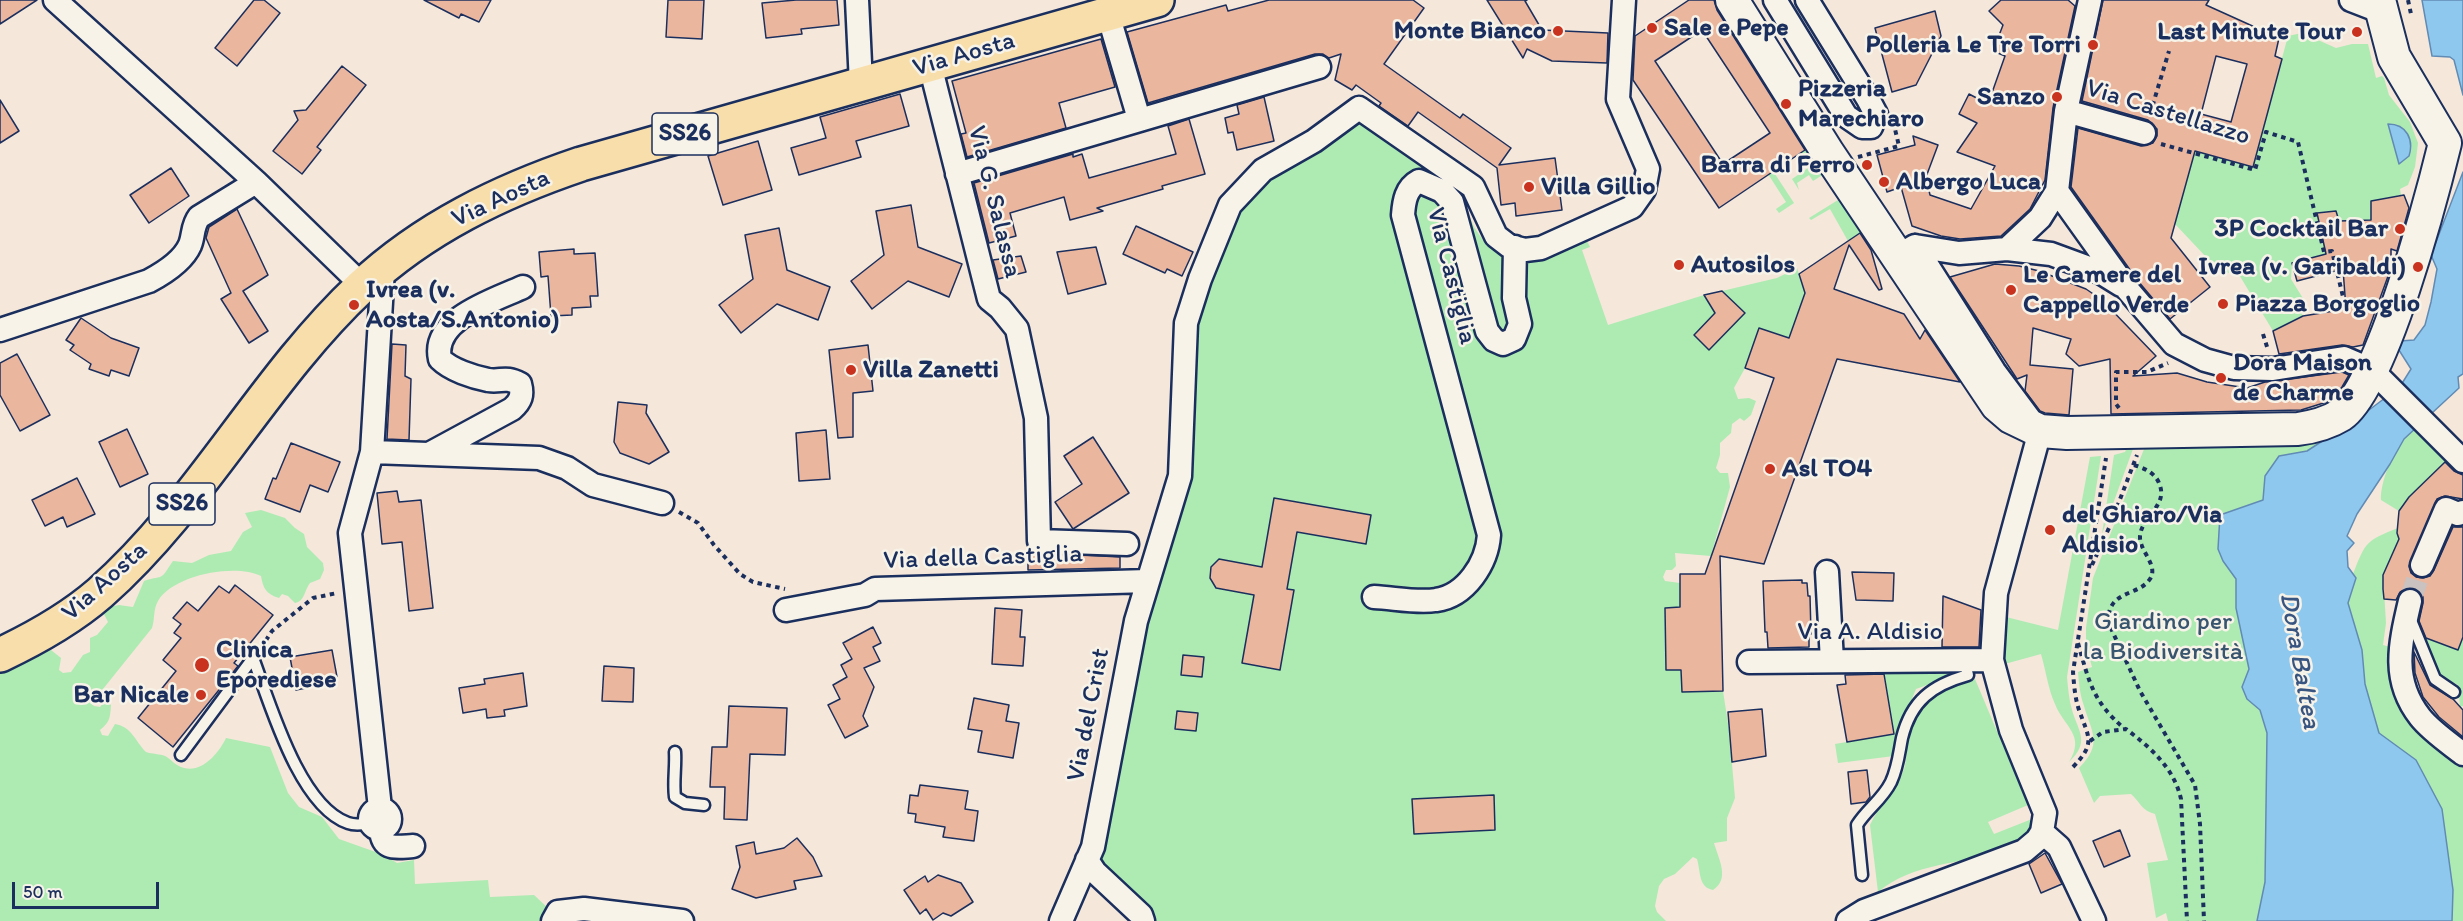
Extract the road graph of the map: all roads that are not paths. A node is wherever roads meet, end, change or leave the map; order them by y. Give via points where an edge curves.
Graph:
1 (55, 0) edge
2 (856, 0) edge
3 (1157, 0) edge
4 (1624, 0) edge
5 (1732, 0) edge
6 (1775, 0) edge
7 (1808, 0) edge
8 (2351, 0) edge
9 (2086, 1) edge
10 (2381, 6) edge
11 (1108, 14) junction
12 (930, 65) junction
13 (1319, 67) dead end
14 (861, 84) junction
15 (2066, 111) junction
16 (1139, 119) junction
17 (2145, 133) road end
18 (2456, 141) edge
19 (957, 174) junction
20 (256, 182) junction
21 (2057, 191) junction
22 (198, 217) junction
23 (175, 231) dead end
24 (1515, 247) junction
25 (2007, 249) junction
26 (1906, 251) junction
27 (373, 277) junction
28 (523, 286) dead end
29 (2127, 289) junction
30 (0, 330) edge
31 (2379, 376) junction
32 (2034, 425) junction
33 (372, 452) junction
34 (428, 455) junction
35 (2456, 455) edge
36 (662, 503) road end
37 (2463, 512) edge
38 (1127, 544) dead end
39 (2422, 565) tunnel mouth
40 (1827, 572) dead end
41 (1148, 582) junction
42 (1374, 597) dead end
43 (791, 600) road end
44 (2409, 606) joint
45 (0, 655) edge
46 (1964, 660) junction
47 (1992, 660) junction
48 (1832, 661) junction
49 (1749, 662) dead end
50 (2454, 692) dead end
51 (675, 752) dead end
52 (2463, 754) edge
53 (181, 755) dead end
54 (704, 806) dead end
55 (377, 820) junction
56 (2042, 832) junction
57 (413, 846) dead end
58 (1087, 860) junction
59 (1862, 875) dead end
60 (553, 921) edge
61 (682, 921) edge
62 (1061, 921) edge
63 (1143, 921) edge
64 (1848, 921) edge
65 (2094, 921) edge

1 - 20 street
2 - 14 street
3 - 11 main road, Via Aosta / SS26
4 - 24 street via 1618,99 1648,170 1644,190 1632,207 1541,248
5 - 26 main road via 1828,153
6 - 7 street via 1846,116 1862,127 1870,127 1876,114
8 - 10 street
9 - 15 street
10 - 18 main road via 2394,57
11 - 12 main road, Via Aosta / SS26
11 - 16 street
12 - 14 main road, Via Aosta / SS26
12 - 19 street, Via G. Salassa
13 - 16 street
14 - 27 main road, Via Aosta / SS26 via 534,180 434,231
15 - 17 street, Via Castellazzo
15 - 21 street
16 - 19 street
18 - 31 main road via 2406,281
19 - 38 street, Via G. Salassa via 989,299 1017,329 1036,417 1039,541
20 - 22 street
20 - 27 street
21 - 25 street via 2040,218
21 - 29 street
22 - 23 street
22 - 30 street via 190,246 159,276
24 - 41 street, Via Castiglia via 1496,236 1473,187 1359,108 1314,141 1263,170 1230,205 1186,323 1180,476
24 - 42 street, Via Castiglia via 1514,298 1520,324 1514,339 1503,344 1487,332 1452,202 1442,191 1419,181 1408,190 1403,215 1489,535 1488,547 1469,582 1437,600
25 - 26 street via 1959,253
25 - 29 street via 2051,254 2100,272
26 - 32 main road via 1956,347 1997,405 2011,417
27 - 33 street
27 - 45 main road, Via Aosta / SS26 via 308,345 126,569 52,628
28 - 34 street via 456,319 441,339 438,352 440,359 453,368 490,380 509,378 520,384 519,403
29 - 31 street via 2174,344 2205,360 2234,368 2273,369 2344,358
31 - 32 main road via 2342,415 2314,427 2083,433
31 - 35 street
32 - 47 street via 1996,593
33 - 34 street
33 - 55 street via 350,533
34 - 36 street via 539,458 567,468 593,485
37 - 39 street via 2446,509
40 - 48 street
41 - 43 street, Via della Castiglia via 875,589 865,595
41 - 58 street, Via del Crist via 1136,621 1093,847
44 - 50 lane via 2435,679
44 - 52 street via 2400,664 2404,691 2421,719
46 - 47 street, Via A. Aldisio
46 - 48 street, Via A. Aldisio
46 - 59 lane via 1968,675 1919,700 1906,725 1890,784 1857,825
47 - 56 street via 2011,730 2045,813
48 - 49 street, Via A. Aldisio
51 - 54 lane via 675,797
53 - 55 lane via 253,658 286,748 316,797 345,822 360,825
55 - 57 street via 386,844 393,848
56 - 64 street via 2024,851 1864,911
56 - 65 street via 2058,847
58 - 62 street, Via del Crist
58 - 63 street
60 - 61 street via 558,912 584,909

